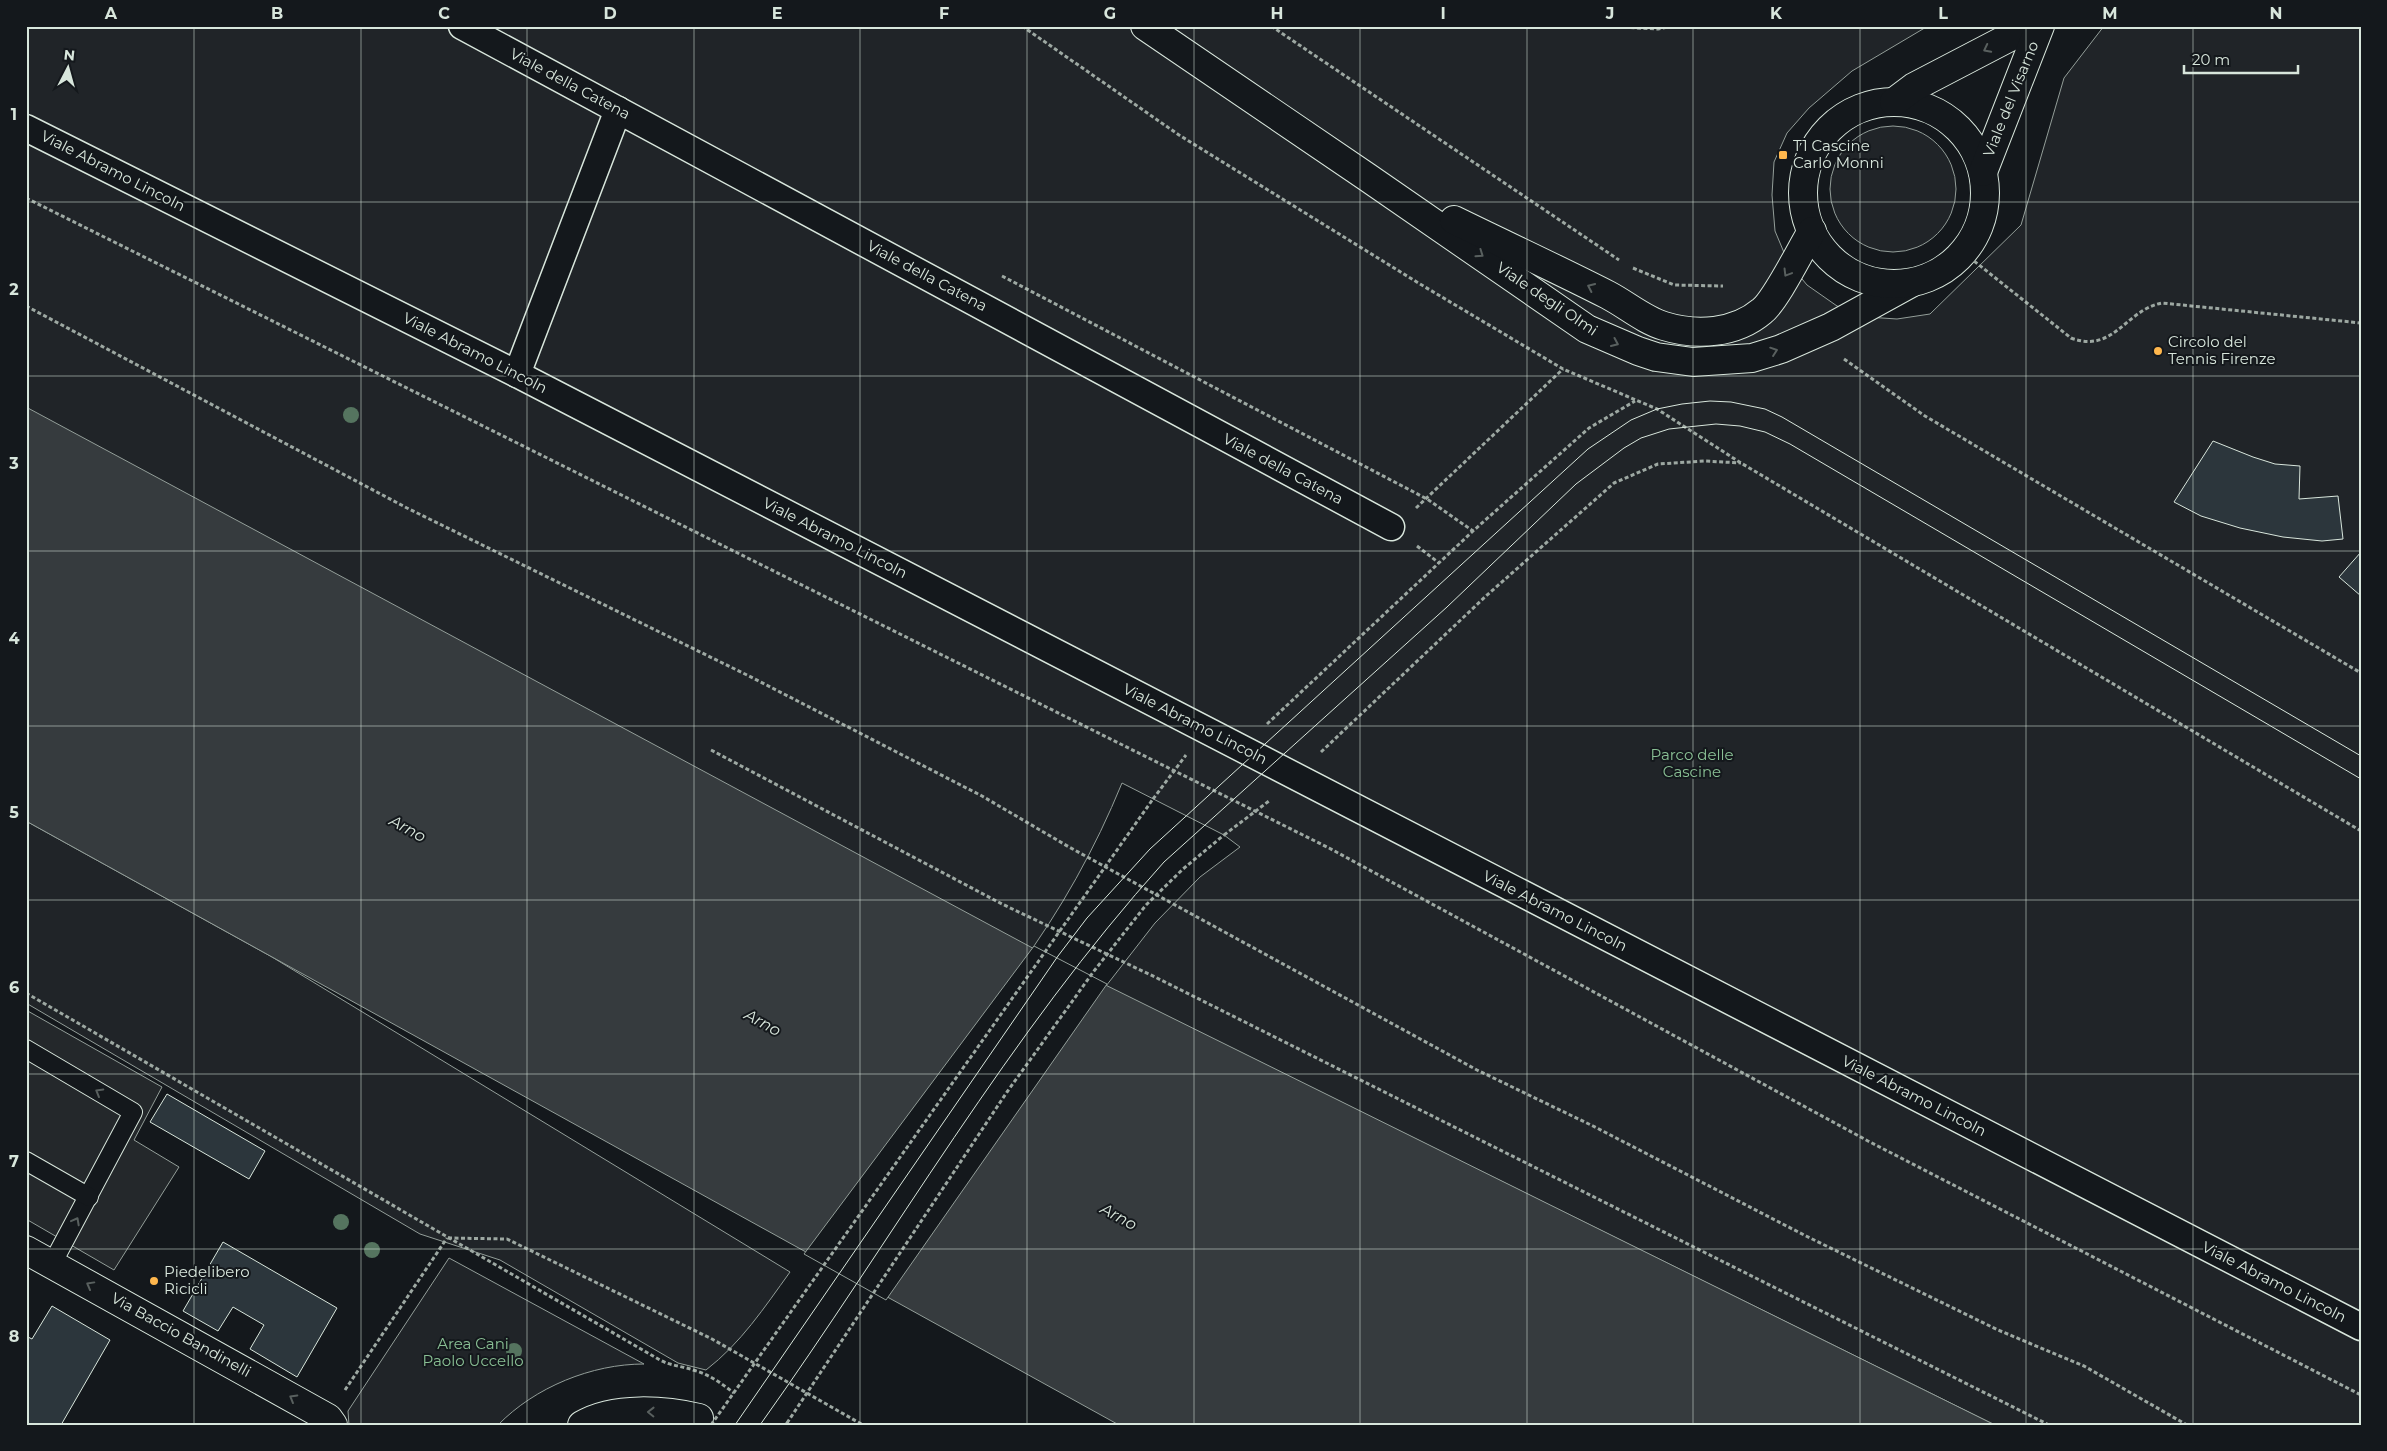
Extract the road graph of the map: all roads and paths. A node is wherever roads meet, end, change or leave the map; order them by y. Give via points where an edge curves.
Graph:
1 (462, 26) edge
2 (1022, 26) edge
3 (1145, 26) edge
4 (1271, 26) edge
5 (1598, 26) edge
6 (1674, 26) edge
7 (2030, 26) edge
8 (2040, 26) edge
9 (1894, 102) junction
10 (618, 110) junction
11 (26, 128) edge
12 (1983, 172) junction
13 (1368, 176) junction
14 (26, 198) edge
15 (1812, 231) junction
16 (1964, 253) junction
17 (1911, 283) junction
18 (1723, 286) dead end
19 (26, 306) edge
20 (2361, 323) edge
21 (1841, 357) dead end
22 (1563, 369) junction
23 (516, 374) junction
24 (1636, 400) junction
25 (1741, 463) junction
26 (1427, 499) junction
27 (1391, 527) joint
28 (1473, 531) junction
29 (2361, 673) edge
30 (1240, 748) junction
31 (711, 750) dead end
32 (1174, 772) junction
33 (1296, 777) junction
34 (1256, 812) junction
35 (2361, 831) edge
36 (26, 993) edge
37 (26, 1049) edge
38 (26, 1161) edge
39 (88, 1197) junction
40 (447, 1238) junction
41 (26, 1250) edge
42 (52, 1264) junction
43 (2361, 1327) edge
44 (734, 1393) junction
45 (2361, 1395) edge
46 (330, 1421) edge
47 (705, 1421) edge
48 (787, 1424) edge
49 (582, 1425) edge
50 (863, 1425) edge
51 (2049, 1425) edge
52 (2187, 1425) edge

1 - 10 street, Viale della Catena
2 - 22 path via 1179,135
3 - 13 street, Viale degli Olmi
4 - 18 path via 1626,265 1674,285
5 - 6 path via 1658,29
7 -> 9 street, Viale del Visarno via 1914,87
8 - 12 street, Viale del Visarno
9 - 12 street via 1927,108 1953,123 1977,154
9 - 15 street via 1869,105 1848,114 1818,140 1807,165 1802,192
10 - 23 street
10 - 27 street, Viale della Catena
11 - 23 street, Viale Abramo Lincoln
12 - 16 street via 1984,211 1976,235
15 -> 13 street, Viale degli Olmi via 1763,310 1734,327 1685,331 1645,318 1608,295
13 -> 17 street, Viale degli Olmi via 1587,330 1656,357 1715,362 1770,353 1831,326
14 - 32 path
15 - 17 street via 1824,253 1862,280 1884,284
16 - 17 street via 1949,267 1925,280
16 - 20 path via 2071,338 2083,342 2111,336 2138,312 2149,305 2162,303
19 - 52 path via 407,508 749,676 982,796 1078,852 1477,1070 1989,1326 2084,1366
21 - 29 path via 1925,416
22 - 24 path
22 - 26 path
23 - 30 street, Viale Abramo Lincoln
24 - 25 path
24 - 28 path via 1589,428
25 - 33 path via 1658,464 1614,483 1486,596
25 - 35 path
26 - 27 path
26 - 28 path
28 - 30 path
30 - 33 street, Viale Abramo Lincoln
31 - 51 path via 1002,904
32 - 34 path
32 - 44 path, bridge
33 - 34 path
33 - 43 street, Viale Abramo Lincoln
34 - 45 path via 1868,1141
34 - 48 path, bridge via 1224,835 1146,905 1094,971 1007,1092
36 - 40 path
39 -> 37 lane via 133,1112
38 - 39 lane
42 -> 39 lane
40 - 44 path via 671,1366 695,1370
40 - 46 path
40 - 50 path via 507,1240 712,1339
41 - 42 street, Via Baccio Bandinelli
46 -> 42 street, Via Baccio Bandinelli
44 - 47 path, bridge
47 -> 49 street via 679,1413 639,1411 614,1414

